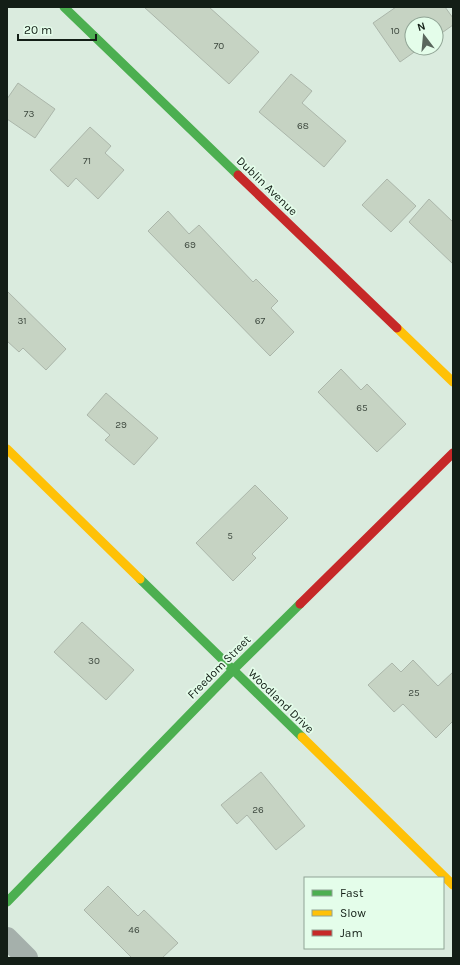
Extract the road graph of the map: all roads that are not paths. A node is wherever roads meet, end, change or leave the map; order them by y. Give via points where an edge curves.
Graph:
1 (64, 7) edge
2 (453, 382) edge
3 (7, 449) edge
4 (453, 453) edge
5 (232, 670) junction
6 (453, 885) edge
7 (7, 902) edge
8 (7, 938) edge
9 (27, 958) edge

1 - 2 street, Dublin Avenue
3 - 5 street, Woodland Drive
4 - 5 street, Freedom Street
5 - 6 street, Woodland Drive
5 - 7 street, Freedom Street
8 - 9 street

